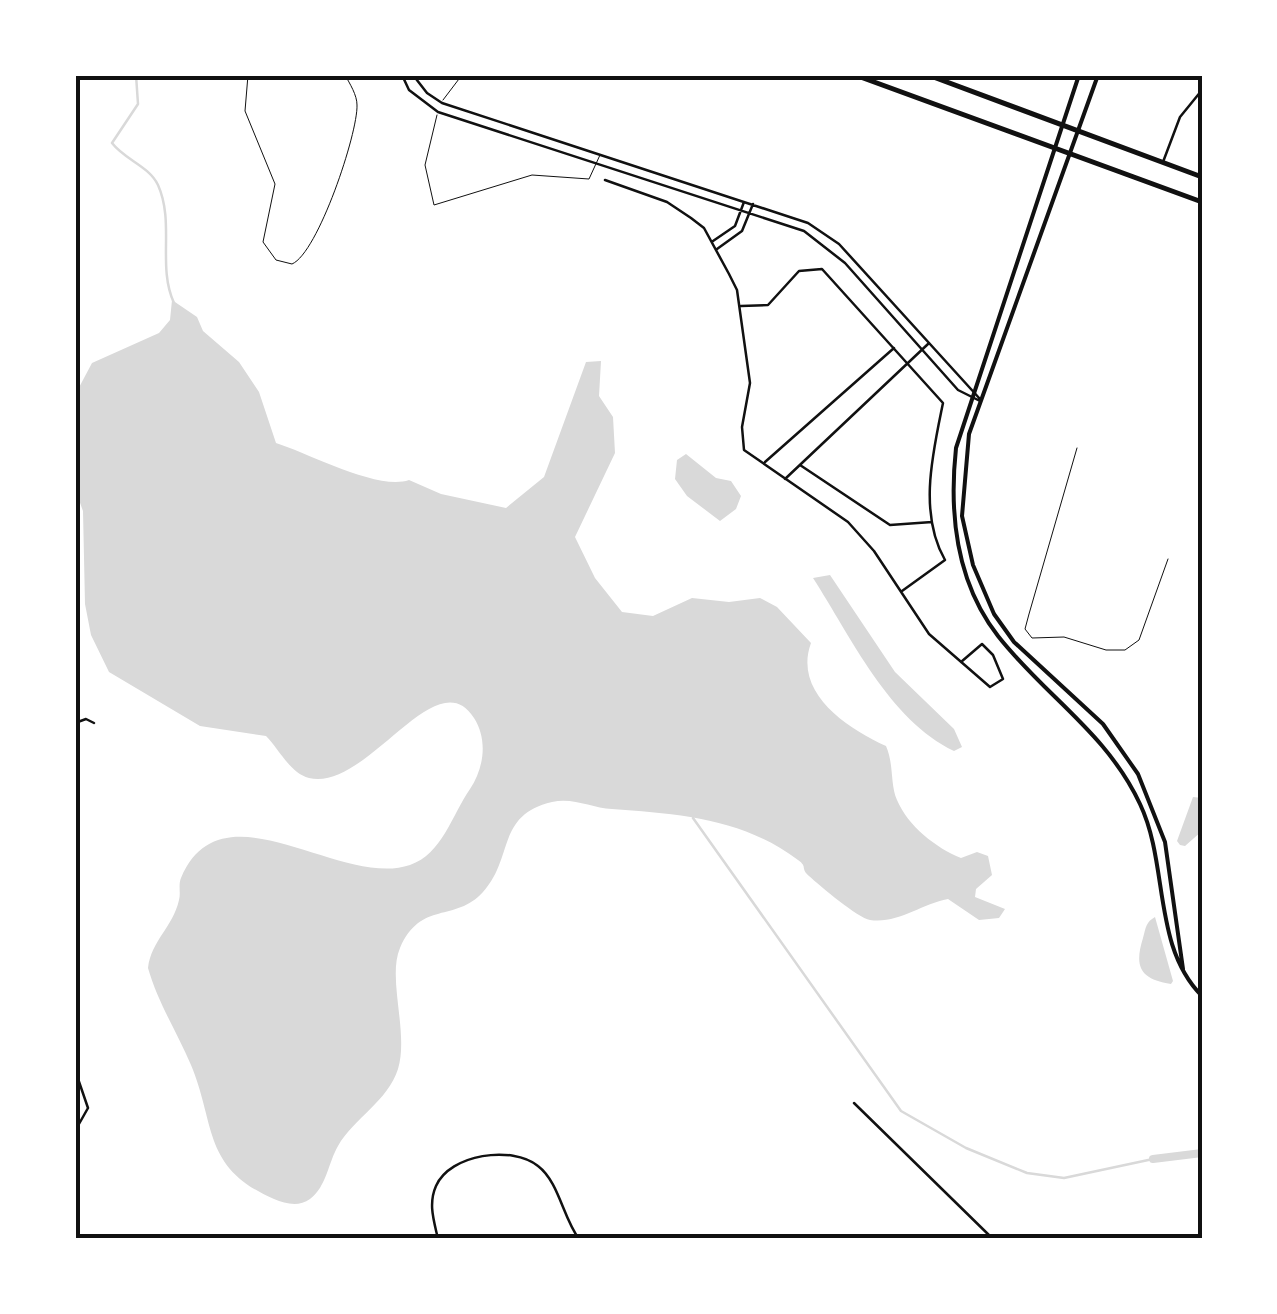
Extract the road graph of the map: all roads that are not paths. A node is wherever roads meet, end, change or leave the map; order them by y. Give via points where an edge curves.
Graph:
1 (83, 75) edge
2 (248, 75) edge
3 (346, 75) edge
4 (402, 75) edge
5 (413, 75) edge
6 (462, 75) edge
7 (855, 75) edge
8 (928, 75) edge
9 (1078, 75) edge
10 (1098, 75) edge
11 (75, 78) edge
12 (1202, 90) edge
13 (442, 103) junction
14 (438, 112) junction
15 (1062, 126) junction
16 (1078, 132) junction
17 (1056, 149) junction
18 (600, 154) junction
19 (1069, 154) junction
20 (597, 164) junction
21 (1162, 164) junction
22 (1202, 178) edge
23 (605, 180) dead end
24 (744, 201) junction
25 (1202, 202) edge
26 (753, 204) junction
27 (741, 211) junction
28 (750, 214) junction
29 (734, 226) junction
30 (742, 232) junction
31 (711, 242) junction
32 (715, 249) junction
33 (1011, 284) junction
34 (1024, 288) junction
35 (739, 305) junction
36 (929, 343) junction
37 (895, 347) junction
38 (921, 350) junction
39 (909, 362) junction
40 (974, 391) junction
41 (971, 400) junction
42 (981, 402) junction
43 (1077, 448) dead end
44 (763, 464) junction
45 (799, 464) junction
46 (784, 479) junction
47 (932, 522) junction
48 (1168, 559) dead end
49 (901, 592) junction
50 (962, 662) junction
51 (75, 722) edge
52 (94, 723) dead end
53 (1169, 866) junction
54 (1158, 868) junction
55 (1184, 968) junction
56 (1202, 996) edge
57 (75, 1070) edge
58 (854, 1103) dead end
59 (75, 1131) edge
60 (438, 1239) edge
61 (580, 1239) edge
62 (993, 1239) edge

1 - 11 main road
2 - 3 lane via 245,111 275,184 263,242 276,260 292,264 322,229 358,109
4 - 14 street via 409,90
5 - 13 street
6 - 13 lane
7 - 17 main road
8 - 15 main road
9 - 15 street
10 - 16 street
12 - 21 street via 1180,118
13 - 14 lane
13 - 18 street
14 - 20 street
14 - 20 lane via 425,165 434,205 532,176 584,179
15 - 16 main road
15 - 17 street
16 - 19 street
16 - 21 main road
17 - 19 main road
17 - 33 street
18 - 20 lane
18 - 24 street
19 - 25 main road
19 - 34 street
20 - 27 street
21 - 22 main road
23 - 31 street via 666,202 704,228
24 - 26 street
24 - 27 street
26 - 28 street
26 - 36 street via 808,224 839,244
27 - 28 street
27 - 29 street
28 - 30 street
28 - 38 street via 804,231 834,252
29 - 30 street
29 - 31 street
30 - 32 street
31 - 32 street
32 - 35 street
33 - 34 street
33 - 40 street
34 - 42 street
35 - 37 street via 768,305 798,271 822,269
35 - 44 street via 750,383 742,440
36 - 38 street
36 - 40 street
37 - 39 street
37 - 44 street
38 - 39 street
38 - 41 street
39 - 45 street
39 - 47 street via 943,403 930,480
40 - 41 street
40 - 42 street
41 - 42 street
41 - 54 street via 952,482 962,564 998,636 1105,744 1126,775 1143,809
42 - 53 street via 961,483 964,529 982,590 1014,642 1120,747 1154,807
43 - 48 lane via 1029,614 1032,638 1126,650 1139,640
44 - 46 street
45 - 46 street
45 - 47 street via 890,526
46 - 49 street via 848,522
47 - 49 street via 945,560
49 - 50 street via 929,634
50 - 50 street via 982,644 1003,679 990,687
51 - 52 street
53 - 54 street
53 - 55 street
54 - 55 street via 1171,946
55 - 56 street
57 - 59 street via 88,1108
58 - 62 street
60 - 61 street via 431,1200 440,1178 489,1156 514,1156 541,1168

